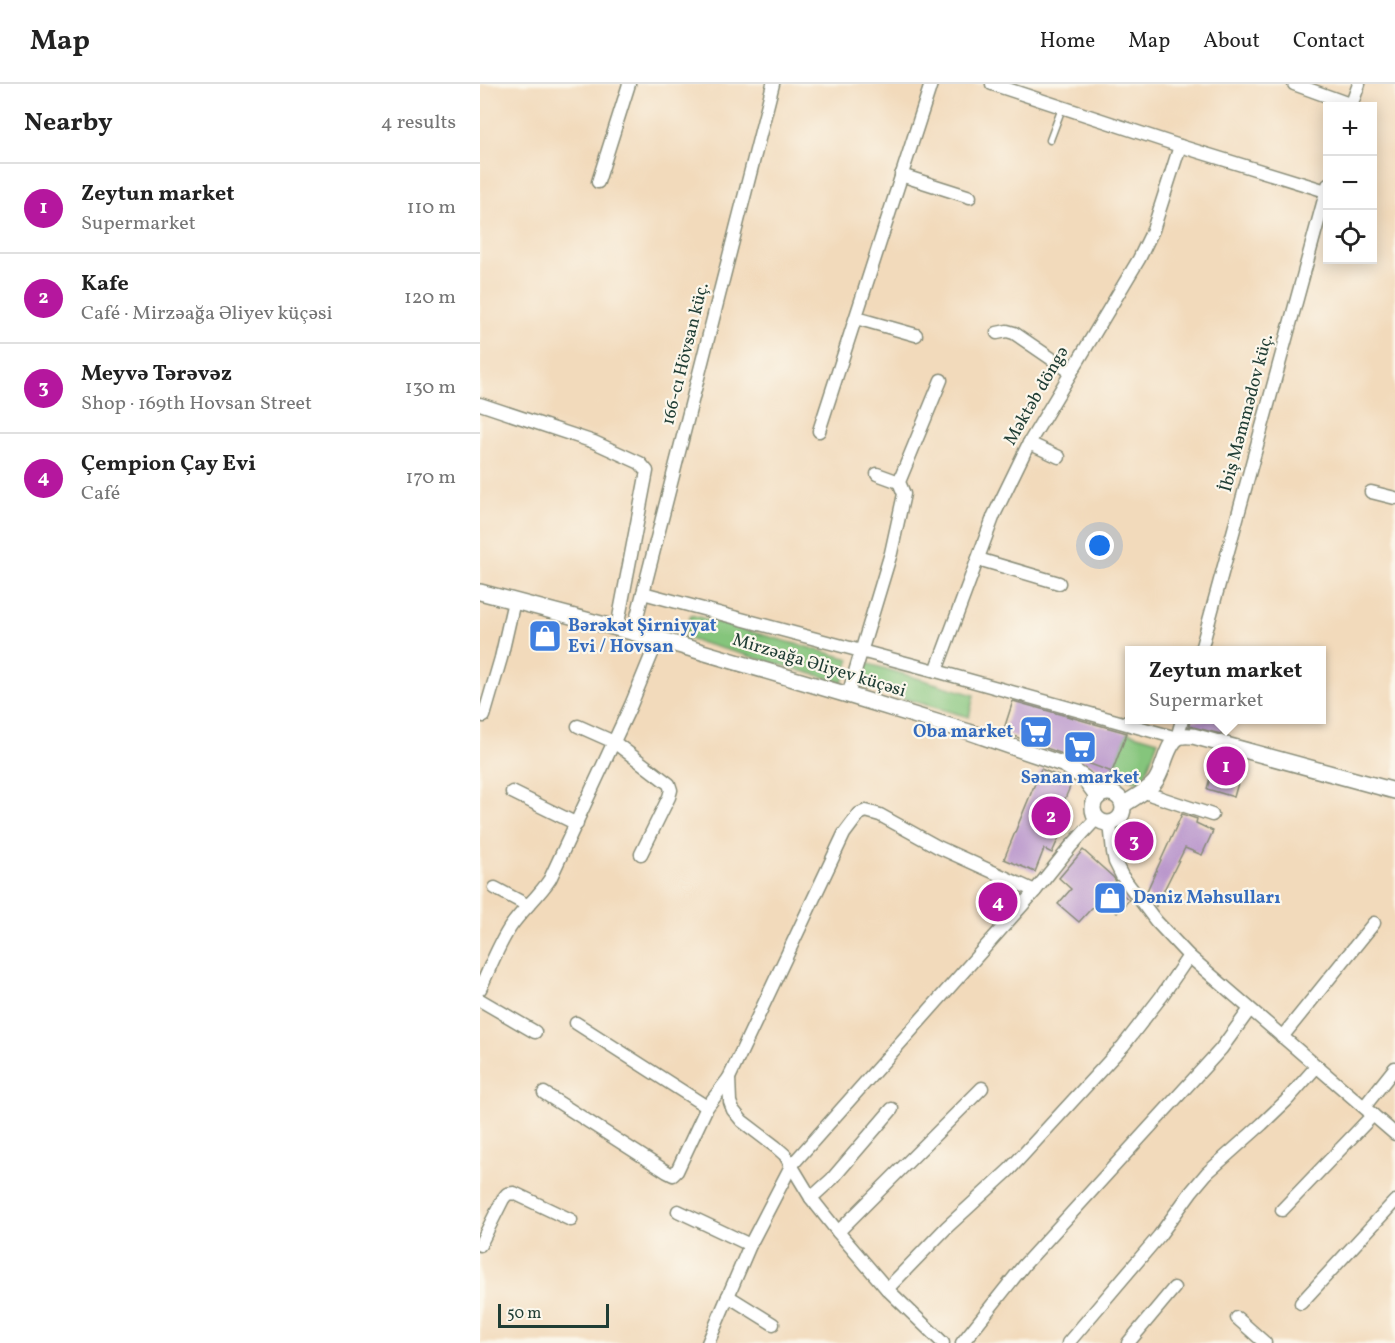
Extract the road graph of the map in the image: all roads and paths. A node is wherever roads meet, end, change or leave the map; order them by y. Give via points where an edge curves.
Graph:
1 (629, 84) edge
2 (773, 84) edge
3 (931, 84) edge
4 (992, 84) edge
5 (1294, 84) edge
6 (1359, 84) edge
7 (1341, 102) edge
8 (1353, 102) edge
9 (1062, 107) junction
10 (1050, 140) dead end
11 (1180, 146) junction
12 (901, 175) junction
13 (598, 182) dead end
14 (1323, 187) edge
15 (970, 197) dead end
16 (1323, 203) edge
17 (856, 318) junction
18 (997, 333) dead end
19 (916, 334) dead end
20 (1071, 372) junction
21 (941, 380) dead end
22 (480, 404) edge
23 (819, 430) dead end
24 (1029, 443) junction
25 (1059, 457) dead end
26 (877, 474) dead end
27 (899, 482) junction
28 (1371, 492) dead end
29 (1395, 498) edge
30 (978, 559) junction
31 (1059, 583) dead end
32 (480, 592) edge
33 (643, 593) junction
34 (514, 601) junction
35 (617, 628) junction
36 (633, 632) junction
37 (658, 639) junction
38 (1202, 646) edge
39 (862, 652) junction
40 (936, 671) junction
41 (848, 695) junction
42 (484, 716) dead end
43 (1125, 724) edge
44 (1127, 724) edge
45 (1181, 724) edge
46 (578, 726) dead end
47 (1177, 738) junction
48 (614, 742) junction
49 (1145, 791) junction
50 (1395, 791) edge
51 (512, 792) dead end
52 (1098, 797) junction
53 (1123, 805) junction
54 (1212, 815) dead end
55 (1103, 820) junction
56 (577, 824) junction
57 (641, 854) dead end
58 (495, 888) dead end
59 (1035, 891) junction
60 (527, 905) junction
61 (1374, 923) dead end
62 (1189, 956) junction
63 (483, 972) edge
64 (480, 989) edge
65 (480, 1000) edge
66 (1250, 1009) junction
67 (576, 1023) dead end
68 (535, 1032) dead end
69 (1282, 1036) junction
70 (1317, 1066) junction
71 (1395, 1068) edge
72 (729, 1078) junction
73 (982, 1088) dead end
74 (544, 1093) dead end
75 (707, 1107) junction
76 (892, 1109) dead end
77 (1368, 1111) junction
78 (1395, 1134) edge
79 (792, 1166) junction
80 (811, 1198) junction
81 (1395, 1201) edge
82 (1282, 1210) dead end
83 (678, 1211) dead end
84 (571, 1220) dead end
85 (837, 1232) junction
86 (480, 1245) edge
87 (750, 1245) junction
88 (1174, 1288) dead end
89 (887, 1289) junction
90 (728, 1296) junction
91 (1301, 1303) dead end
92 (1237, 1318) dead end
93 (773, 1324) dead end
94 (708, 1343) edge
95 (943, 1343) edge
96 (962, 1343) edge
97 (1068, 1343) edge
98 (1128, 1343) edge
99 (1265, 1343) edge

1 - 13 street
2 - 33 street, 166-cı Hövsan küç.
3 - 12 street
4 - 9 street
5 - 7 street
6 - 8 street
9 - 10 lane
9 - 11 street
11 - 14 street
11 - 20 street, Məktəb döngə via 1153,230
12 - 15 street
12 - 17 street
16 - 38 street, İbiş Məmmədov küç.
17 - 19 street
17 - 23 street
18 - 20 street via 1014,333
20 - 24 street, Məktəb döngə
21 - 27 street
22 - 35 street via 594,442 640,463 647,471
24 - 25 street
24 - 30 street, Məktəb döngə via 994,515
26 - 27 street
27 - 39 street via 904,494
28 - 29 street
30 - 31 street
30 - 40 street, Məktəb döngə
32 - 34 street, Mirzəağa Əliyev küçəsi
33 - 36 street, 166-cı Hövsan küç.
33 - 39 street
34 - 35 street, Mirzəağa Əliyev küçəsi
34 - 42 street
35 - 36 street, Mirzəağa Əliyev küçəsi
36 - 37 street, Mirzəağa Əliyev küçəsi
37 - 41 street, Mirzəağa Əliyev küçəsi
37 - 48 street
39 - 40 street
39 - 41 street
40 - 43 street
41 - 52 street, Mirzəağa Əliyev küçəsi via 1065,765 1084,778
44 - 47 street
45 - 47 street
46 - 48 street
47 - 49 street via 1159,776
47 - 50 street via 1193,736
48 - 56 street
48 - 57 street via 669,784 671,790
49 - 53 street
49 - 54 street
51 - 56 street
52 - 53 street via 1115,795
52 - 55 street via 1094,810
53 - 55 street via 1119,819
55 - 59 street via 1071,846
55 - 62 street via 1122,876
56 - 60 street via 542,892
58 - 60 street
59 - 72 street via 938,848 880,815 866,811 859,814 844,834
59 - 79 street
60 - 63 street
61 - 69 street
62 - 66 street
62 - 89 street via 1123,1046 1009,1170
63 - 64 street
65 - 68 street
66 - 69 street
66 - 96 street via 1221,1049 1024,1265
67 - 75 street
69 - 70 street
70 - 77 street
70 - 97 street via 1286,1101 1207,1173
71 - 77 street
72 - 75 street
72 - 79 street via 733,1110 785,1155
73 - 85 street
74 - 75 street via 673,1175
76 - 80 street
77 - 78 street
77 - 82 street
79 - 80 street
79 - 87 street
80 - 85 street
81 - 91 street
83 - 87 street
84 - 86 street via 514,1193 507,1194
85 - 89 street
87 - 90 street
88 - 98 street
89 - 95 street
90 - 93 street
90 - 94 street
92 - 99 street

